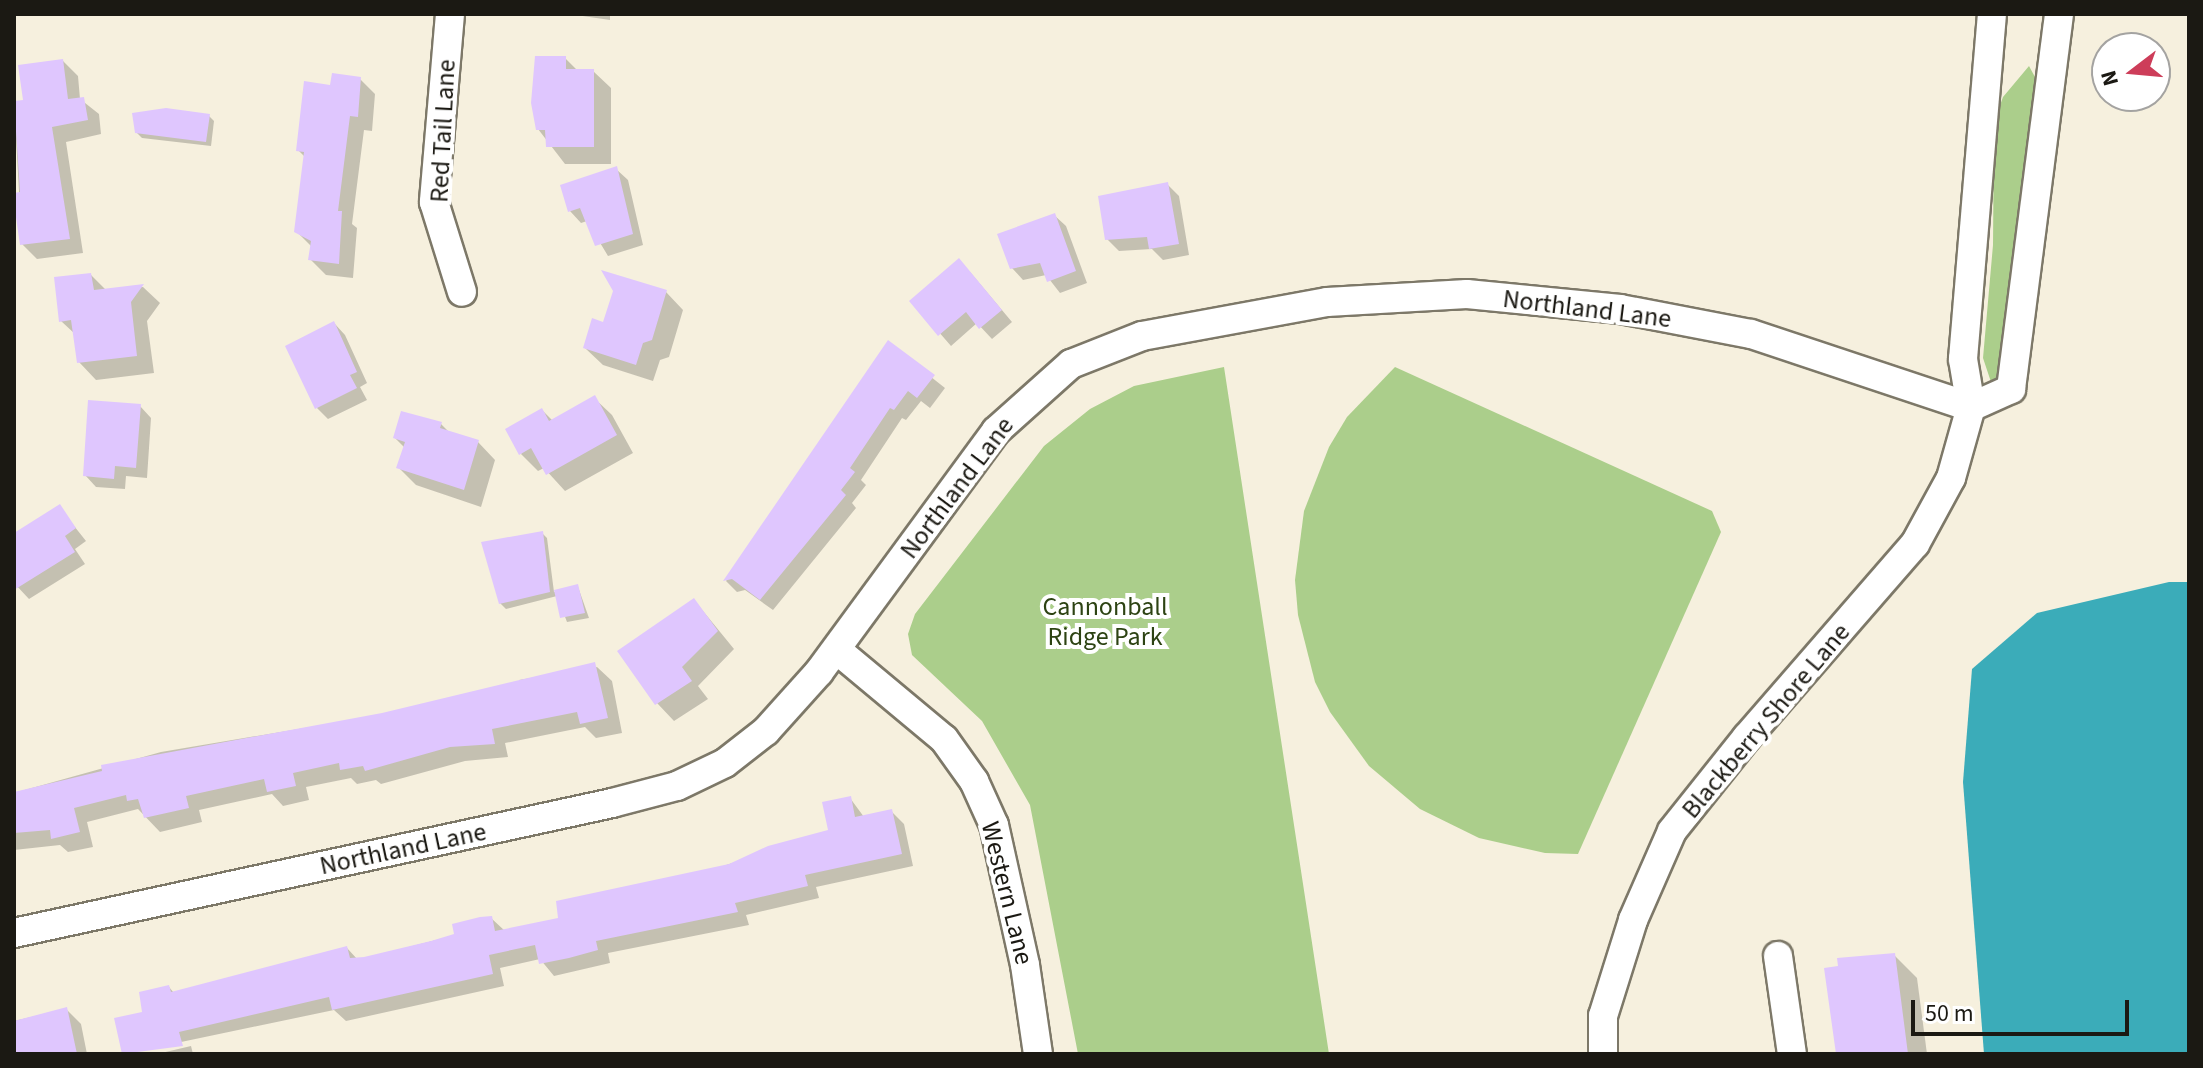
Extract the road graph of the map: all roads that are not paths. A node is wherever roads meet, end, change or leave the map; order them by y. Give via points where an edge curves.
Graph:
1 (450, 14) edge
2 (1992, 14) edge
3 (2059, 14) edge
4 (462, 292) dead end
5 (1971, 407) junction
6 (837, 650) junction
7 (14, 933) edge
8 (1778, 956) dead end
9 (1038, 1054) edge
10 (1603, 1054) edge
11 (1792, 1054) edge

1 - 4 street, Red Tail Lane via 434,202
2 - 5 street, Blackberry Shore Lane via 1963,359
3 - 5 street via 2011,389
5 - 6 street, Northland Lane via 1751,334 1620,309 1467,294 1327,302 1142,336 1071,364 996,431
5 - 10 street, Blackberry Shore Lane via 1951,478 1915,544 1672,831 1633,920 1603,1016
6 - 7 street, Northland Lane via 766,731 725,763 677,786
6 - 9 street, Western Lane via 944,739 974,781 994,825 1025,965
8 - 11 street

